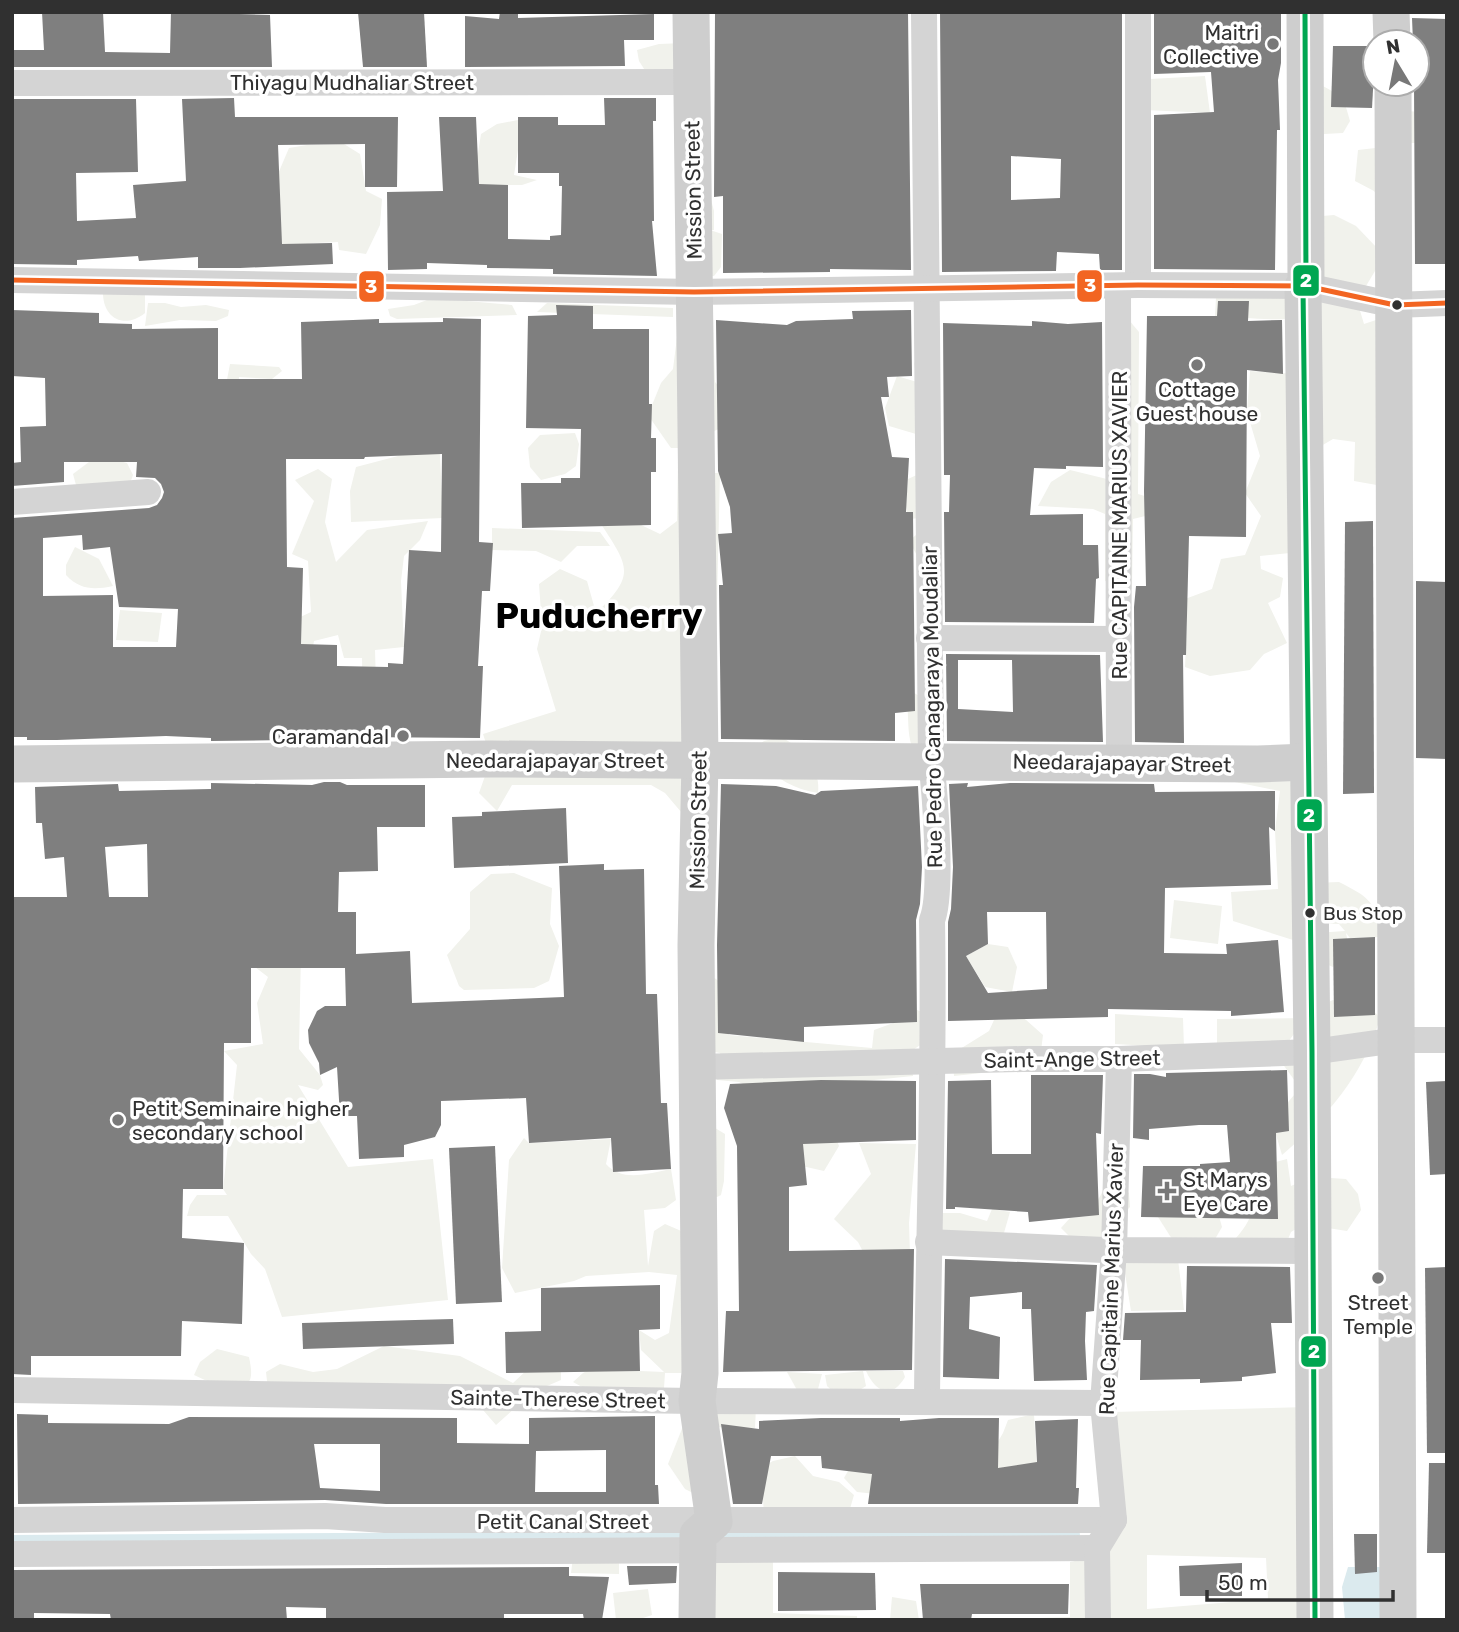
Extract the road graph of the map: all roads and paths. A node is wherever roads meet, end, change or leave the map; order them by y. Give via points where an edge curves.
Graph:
1 (691, 12) edge
2 (924, 12) edge
3 (1138, 12) edge
4 (1305, 12) edge
5 (691, 82) junction
6 (12, 83) edge
7 (1393, 98) edge
8 (12, 280) edge
9 (1128, 286) junction
10 (1306, 286) junction
11 (926, 287) junction
12 (694, 292) junction
13 (1447, 303) edge
14 (1395, 305) junction
15 (148, 492) dead end
16 (12, 502) edge
17 (929, 638) junction
18 (1119, 639) junction
19 (700, 761) junction
20 (931, 761) junction
21 (1307, 762) junction
22 (1119, 763) junction
23 (12, 764) edge
24 (1397, 1040) junction
25 (1447, 1040) edge
26 (1312, 1052) junction
27 (1119, 1059) junction
28 (934, 1061) junction
29 (696, 1068) junction
30 (928, 1242) junction
31 (1114, 1250) junction
32 (1312, 1251) junction
33 (12, 1390) edge
34 (696, 1401) junction
35 (927, 1401) junction
36 (1103, 1403) junction
37 (12, 1520) edge
38 (1114, 1520) junction
39 (705, 1536) junction
40 (1097, 1548) junction
41 (12, 1554) edge
42 (697, 1620) edge
43 (1098, 1620) edge
44 (1315, 1620) edge
45 (1398, 1620) edge

1 - 5 street, Mission Street
2 - 11 street, Rue Pedro Canagaraya Moudaliar
3 - 9 street, Rue CAPITAINE MARIUS XAVIER
4 - 10 street
5 - 6 street, Thiyagu Mudhaliar Street
5 - 12 street, Mission Street
7 - 14 street
8 - 12 street
9 - 10 street
9 - 11 street
9 - 18 street, Rue CAPITAINE MARIUS XAVIER
10 - 14 street
10 - 21 street
11 - 12 street
11 - 17 street, Rue Pedro Canagaraya Moudaliar
12 - 19 street, Mission Street
13 - 14 street
14 - 24 street
15 - 16 street
17 - 18 street
17 - 20 street, Rue Pedro Canagaraya Moudaliar
18 - 22 street, Rue CAPITAINE MARIUS XAVIER
19 - 20 street, Needarajapayar Street
19 - 23 street, Needarajapayar Street
19 - 29 street, Mission Street
20 - 22 street, Needarajapayar Street
20 - 28 street, Rue Pedro Canagaraya Moudaliar via 937,865 932,920
21 - 22 street, Needarajapayar Street
21 - 26 street
24 - 25 street, Saint-Ange Street
24 - 26 street, Saint-Ange Street
24 - 45 street
26 - 27 street, Saint-Ange Street
26 - 32 street
27 - 28 street, Saint-Ange Street
27 - 31 street, Rue Capitaine Marius Xavier
28 - 29 street, Saint-Ange Street
28 - 30 street, Rue Pedro Canagaraya Moudaliar
29 - 34 street, Mission Street via 700,1373
30 - 31 street
30 - 35 street, Rue Pedro Canagaraya Moudaliar
31 - 32 street
31 - 36 street, Rue Capitaine Marius Xavier
32 - 44 street
33 - 34 street, Sainte-Therese Street
34 - 35 street, Sainte-Therese Street
34 - 39 street, Mission Street
35 - 36 street, Sainte-Therese Street
36 - 38 street, Rue Capitaine Marius Xavier
37 - 39 street, Petit Canal Street via 325,1516
38 - 39 street, Petit Canal Street
38 - 40 street
39 - 40 street, Petit Canal Street
39 - 41 street, Petit Canal Street
39 - 42 street, Mission Street
40 - 43 street

